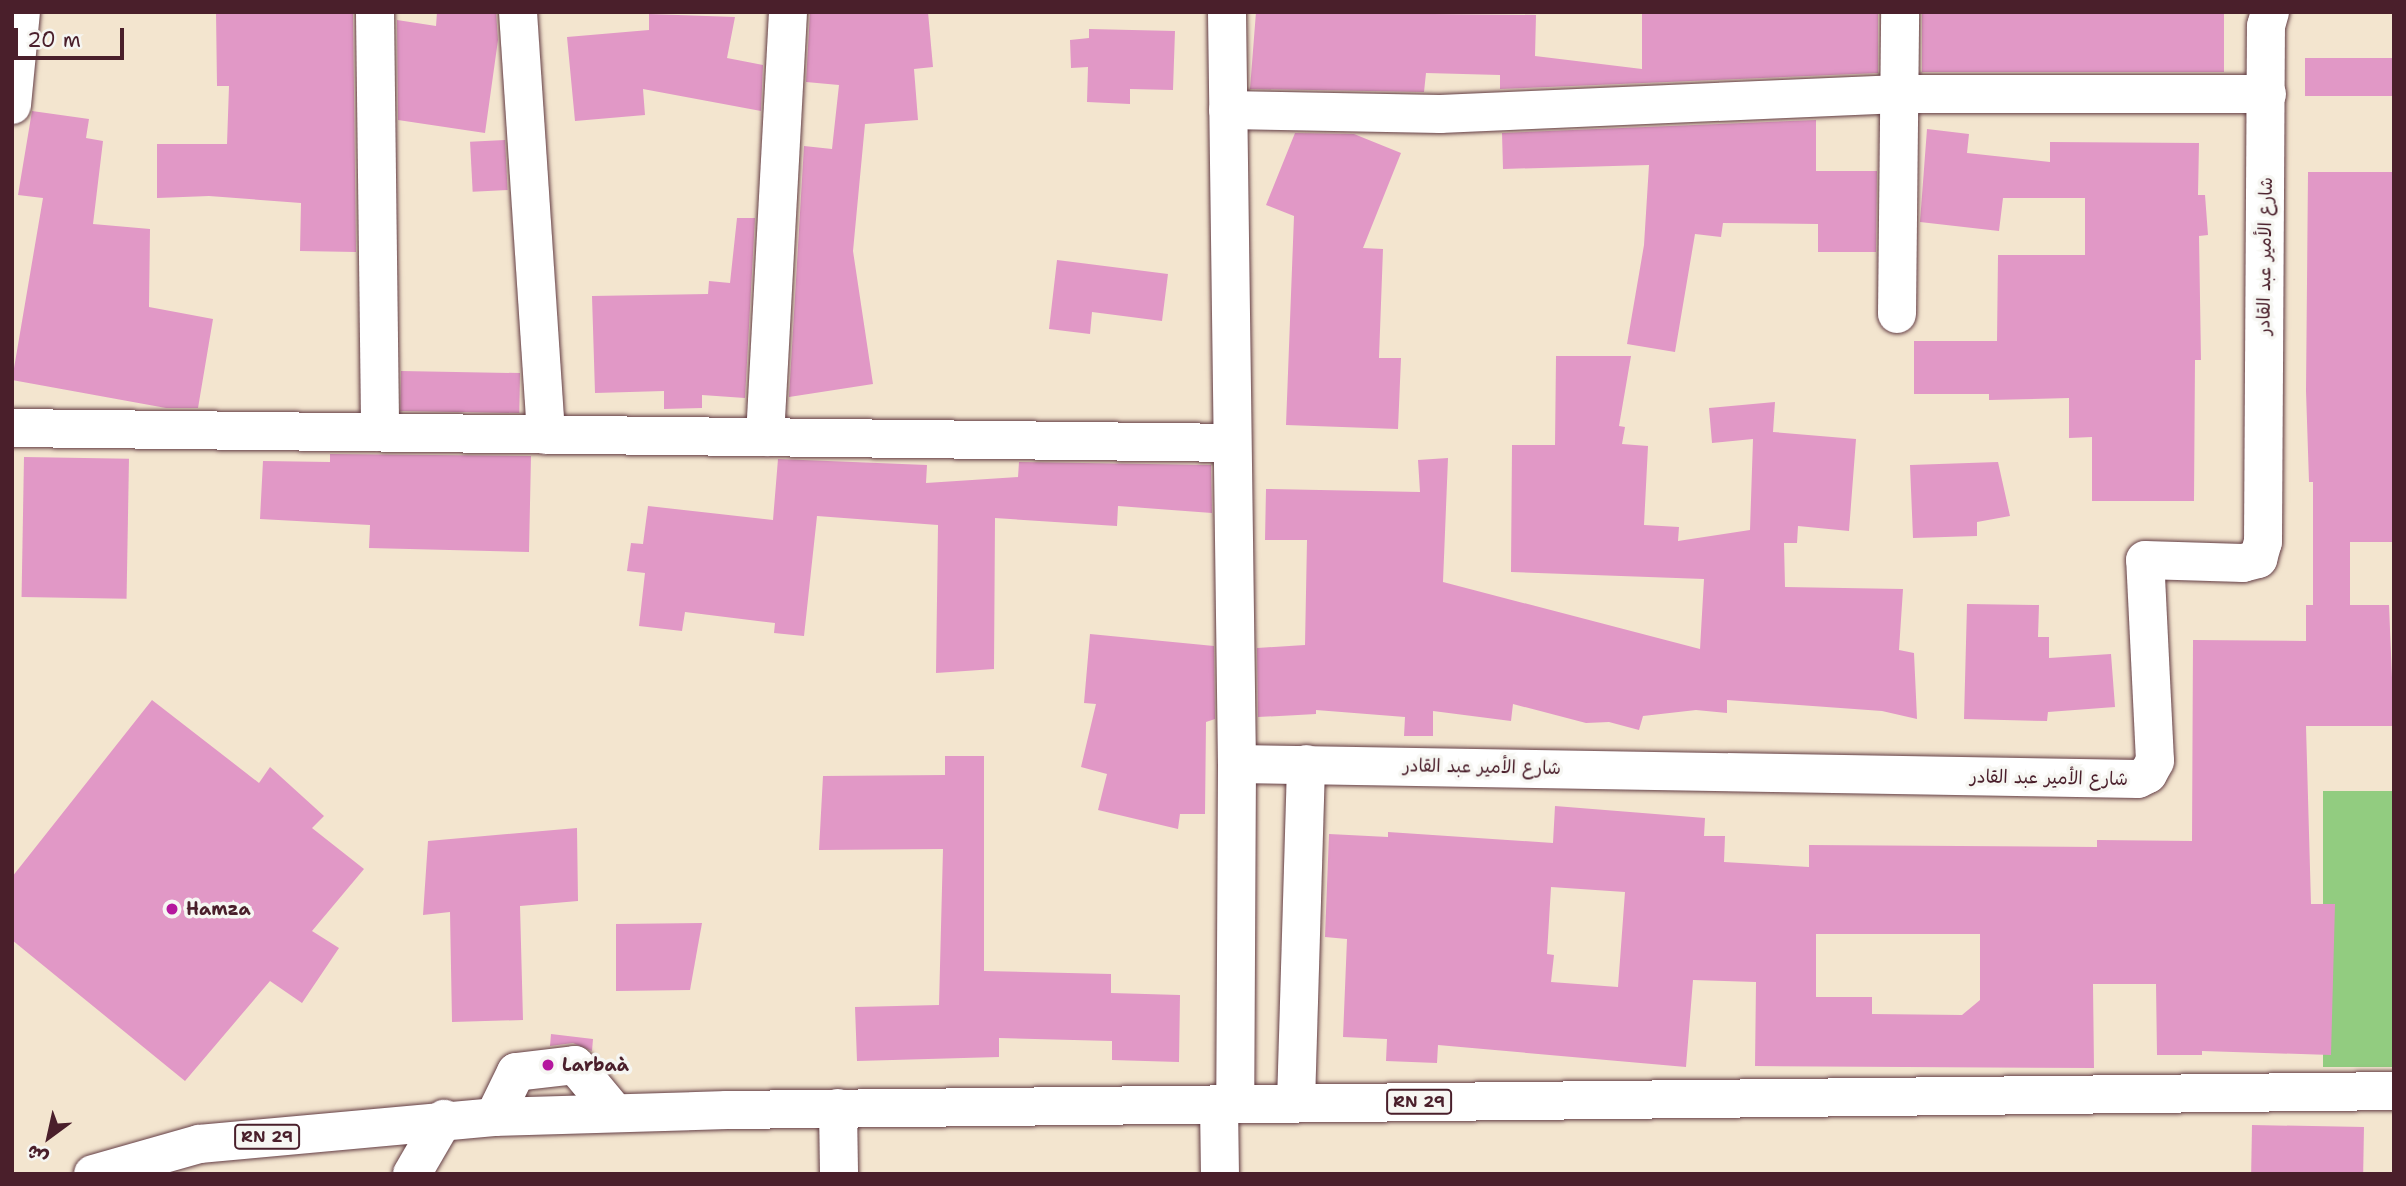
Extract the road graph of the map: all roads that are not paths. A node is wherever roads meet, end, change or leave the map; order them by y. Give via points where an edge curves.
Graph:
1 (21, 12) edge
2 (375, 12) edge
3 (518, 12) edge
4 (788, 12) edge
5 (1227, 12) edge
6 (1900, 12) edge
7 (2270, 12) edge
8 (1900, 94) junction
9 (2267, 94) junction
10 (12, 105) edge
11 (1228, 110) junction
12 (1898, 314) dead end
13 (12, 428) edge
14 (380, 432) junction
15 (546, 435) junction
16 (765, 437) junction
17 (1232, 443) junction
18 (1237, 764) junction
19 (1306, 764) junction
20 (2394, 1091) edge
21 (1296, 1103) junction
22 (1227, 1104) junction
23 (838, 1108) junction
24 (444, 1119) junction
25 (93, 1174) edge
26 (412, 1174) edge
27 (839, 1174) edge
28 (1220, 1174) edge

1 - 10 street
2 - 14 street
3 - 15 street
4 - 16 street
5 - 11 street
6 - 8 street
7 - 9 street, شارع الأمير عبد القادر
8 - 9 street
8 - 11 street via 1440,114
8 - 12 street
9 - 19 street, شارع الأمير عبد القادر via 2263,542 2258,559 2243,563 2145,560 2155,761 2148,774 2138,779
11 - 17 street
13 - 14 street
14 - 15 street
15 - 16 street
16 - 17 street
17 - 18 street
18 - 19 street, شارع الأمير عبد القادر
18 - 22 street
19 - 21 street
20 - 21 street, RN 29
21 - 22 street, RN 29
22 - 23 street, RN 29
22 - 28 street
23 - 24 street, RN 29
23 - 27 street
24 - 25 street, RN 29 via 199,1144
24 - 26 street

